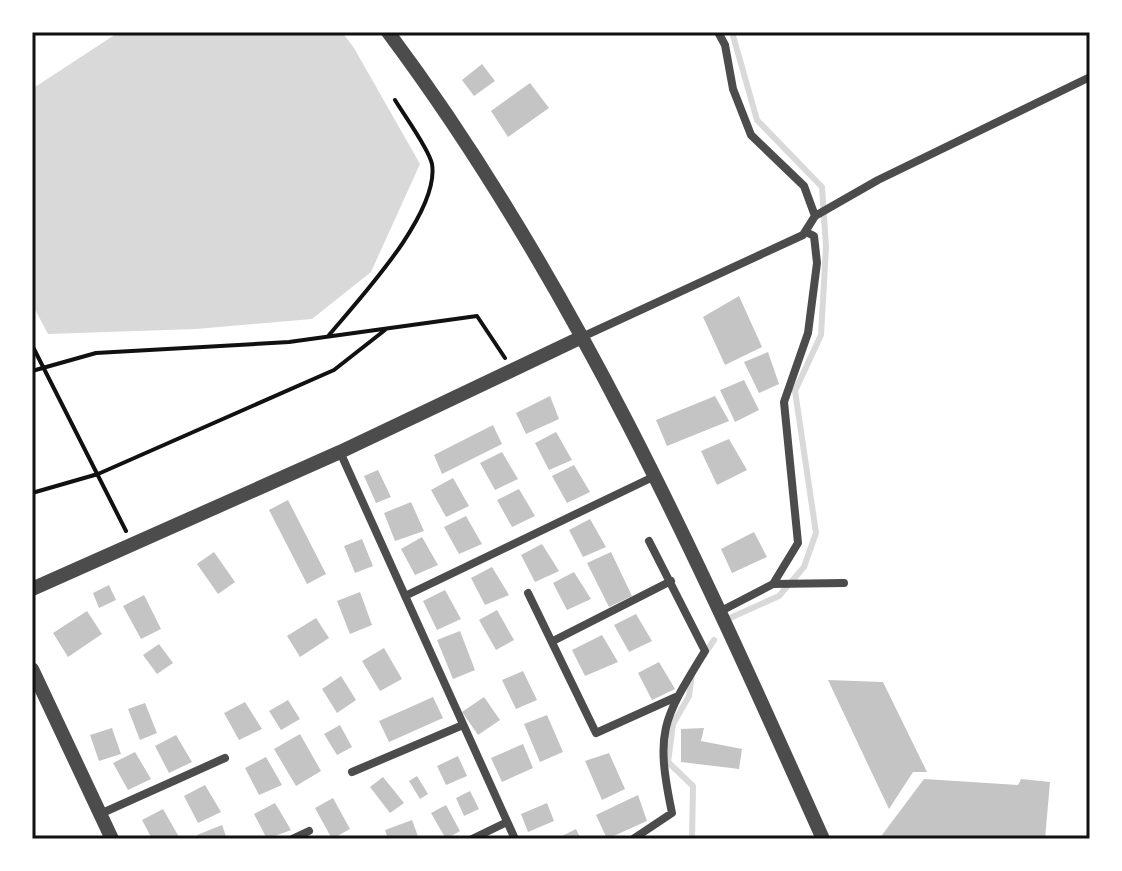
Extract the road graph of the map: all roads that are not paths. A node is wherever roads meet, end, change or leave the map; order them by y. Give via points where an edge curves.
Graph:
1 (388, 32) edge
2 (718, 32) edge
3 (1090, 77) edge
4 (816, 216) junction
5 (806, 232) junction
6 (582, 337) junction
7 (340, 452) junction
8 (653, 477) junction
9 (649, 541) dead end
10 (671, 581) junction
11 (844, 583) dead end
12 (774, 584) junction
13 (32, 589) edge
14 (528, 593) dead end
15 (405, 596) junction
16 (721, 611) junction
17 (553, 641) junction
18 (32, 669) edge
19 (677, 697) junction
20 (463, 725) junction
21 (225, 758) dead end
22 (352, 772) dead end
23 (100, 814) junction
24 (507, 822) junction
25 (309, 831) dead end
26 (112, 839) edge
27 (292, 839) edge
28 (472, 839) edge
29 (515, 839) edge
30 (633, 839) edge
31 (823, 839) edge

1 - 6 street via 496,188
2 - 4 street via 751,135 804,186
3 - 4 street
4 - 5 street
5 - 6 street
5 - 12 street via 814,236 817,263 808,333 784,402 798,543
6 - 7 street
6 - 8 street
7 - 13 street
7 - 15 street
8 - 15 street
8 - 16 street
9 - 10 street
10 - 17 street
10 - 19 street via 705,651
11 - 12 street
12 - 16 street
14 - 17 street
15 - 20 street
16 - 31 street
17 - 19 street via 596,733
18 - 23 street
19 - 30 street via 661,749 672,813
20 - 22 street
20 - 24 street
21 - 23 street
23 - 26 street
24 - 28 street
24 - 29 street
25 - 27 street

